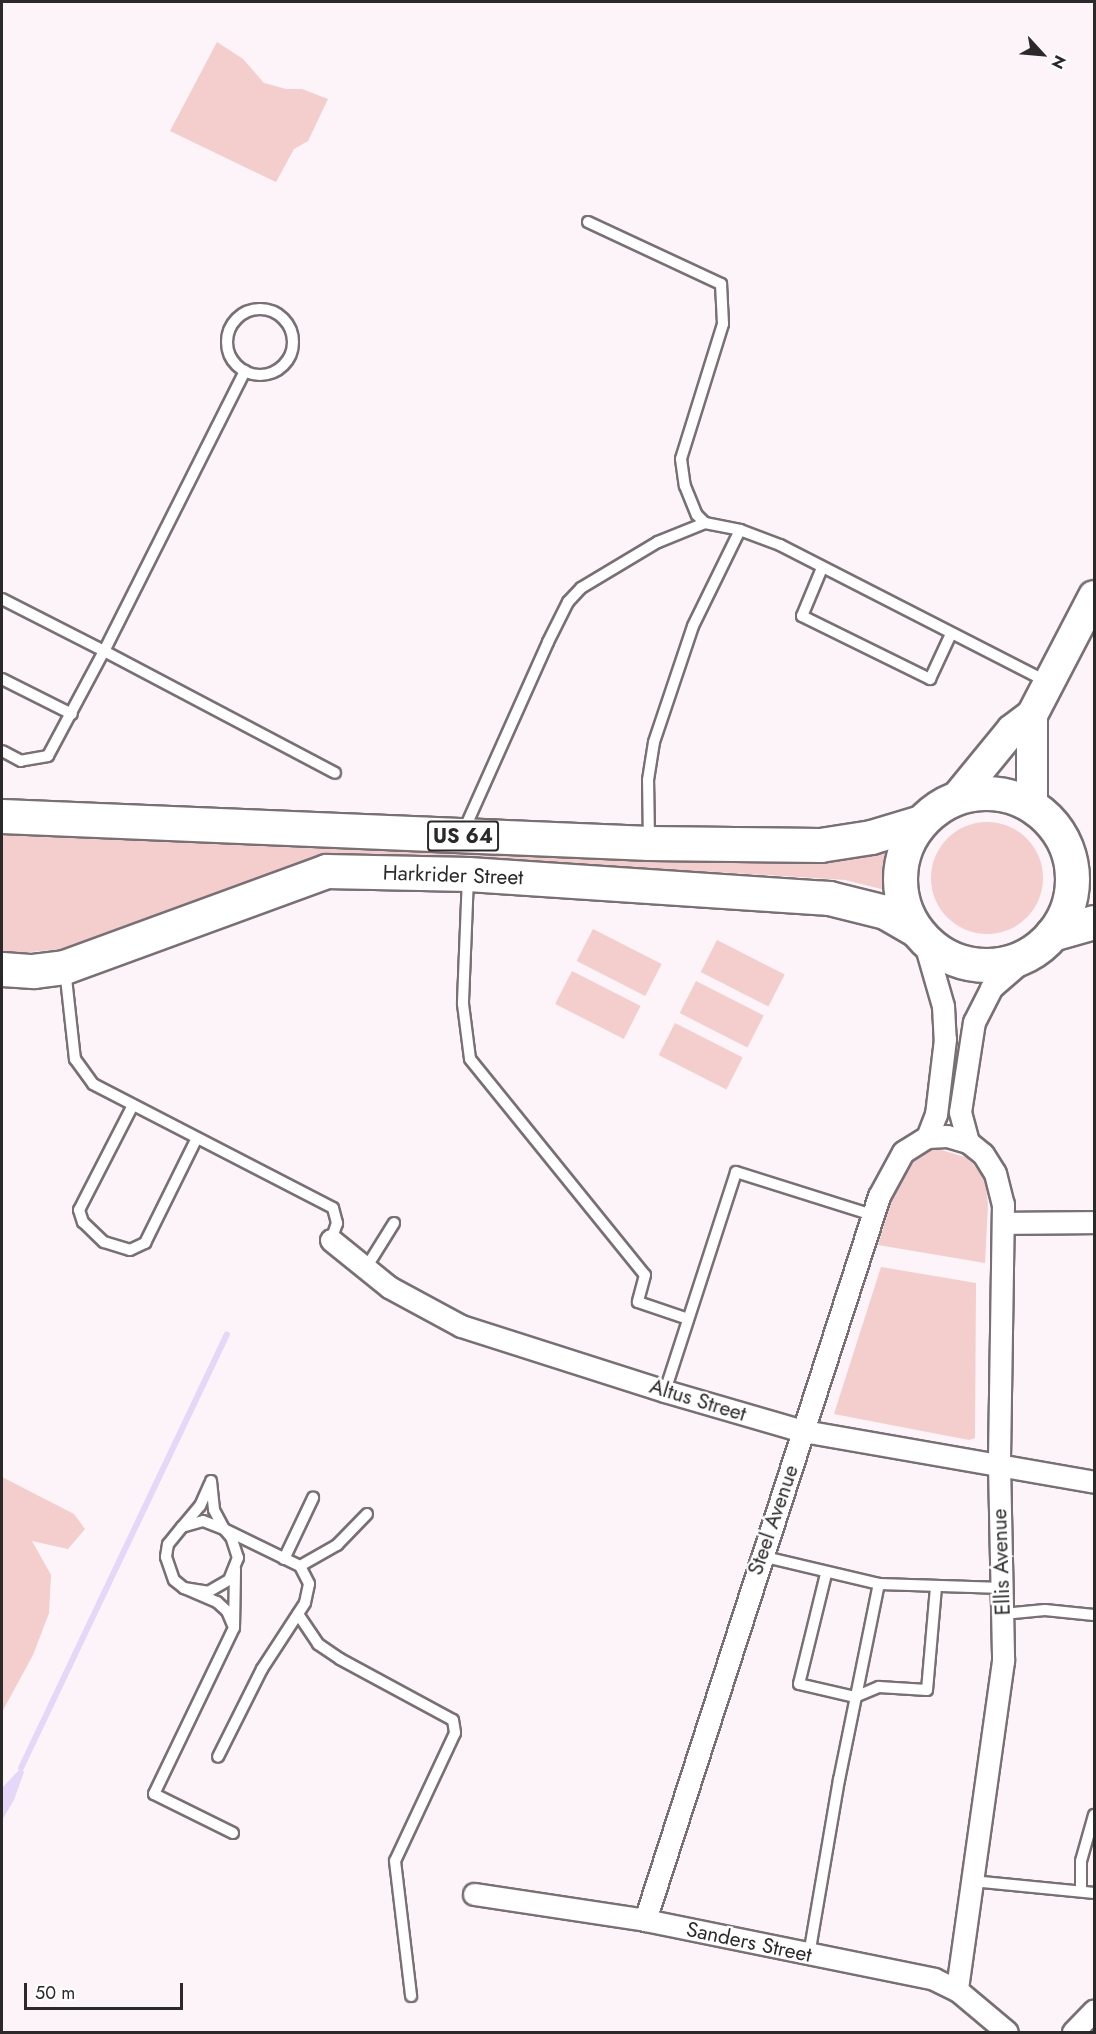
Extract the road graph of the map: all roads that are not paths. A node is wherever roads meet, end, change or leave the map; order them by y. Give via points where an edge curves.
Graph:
1 (588, 222) dead end
2 (245, 371) junction
3 (705, 523) junction
4 (740, 530) junction
5 (822, 568) junction
6 (1095, 596) edge
7 (2, 599) edge
8 (951, 634) junction
9 (104, 651) junction
10 (2, 679) edge
11 (1049, 683) junction
12 (72, 714) junction
13 (1032, 715) junction
14 (2, 751) edge
15 (335, 773) dead end
16 (958, 796) junction
17 (1032, 806) junction
18 (2, 816) edge
19 (921, 822) junction
20 (461, 836) junction
21 (649, 843) junction
22 (1065, 846) junction
23 (1095, 860) edge
24 (468, 874) junction
25 (1095, 922) edge
26 (919, 934) junction
27 (1044, 942) junction
28 (64, 967) junction
29 (2, 969) edge
30 (133, 1105) junction
31 (927, 1137) junction
32 (197, 1138) junction
33 (968, 1142) junction
34 (872, 1215) junction
35 (1095, 1222) edge
36 (394, 1223) dead end
37 (1003, 1223) junction
38 (331, 1240) joint
39 (366, 1268) junction
40 (688, 1319) junction
41 (665, 1391) junction
42 (803, 1431) junction
43 (999, 1464) junction
44 (1095, 1482) edge
45 (313, 1498) dead end
46 (367, 1514) dead end
47 (182, 1527) junction
48 (224, 1529) junction
49 (761, 1556) junction
50 (284, 1558) junction
51 (300, 1566) junction
52 (235, 1569) junction
53 (826, 1574) junction
54 (879, 1584) junction
55 (184, 1588) junction
56 (936, 1588) junction
57 (1004, 1588) junction
58 (298, 1614) junction
59 (1003, 1614) junction
60 (1095, 1615) edge
61 (234, 1628) junction
62 (855, 1697) junction
63 (218, 1757) dead end
64 (1095, 1815) edge
65 (233, 1833) dead end
66 (972, 1881) junction
67 (1081, 1890) junction
68 (1095, 1893) edge
69 (474, 1894) dead end
70 (645, 1920) junction
71 (809, 1955) junction
72 (957, 1990) junction
73 (411, 1996) dead end
74 (1095, 2010) edge
75 (1006, 2032) edge
76 (1073, 2032) edge

1 - 3 lane via 720,284 723,324 681,459 685,486 697,515
2 - 2 lane via 255,375 276,371 291,355 293,334 281,316 271,310 250,310 227,329 230,355
2 - 9 lane
3 - 4 lane
3 - 20 lane via 658,542 581,588 568,602
4 - 5 lane via 780,545
4 - 21 lane via 693,626 654,742 648,780
5 - 8 lane
5 - 8 lane via 802,615 930,679
6 - 11 street
7 - 9 lane
8 - 11 lane
9 - 12 lane
9 - 15 lane
10 - 12 lane
11 - 13 street
12 - 14 lane via 48,756 21,761
13 - 16 street via 1011,730
13 - 17 street
16 - 17 main road via 1007,796
16 - 19 main road
17 - 22 main road via 1050,821
18 - 20 main road, Harkrider Street / US 64
19 - 21 main road, Harkrider Street / US 64 via 871,837 820,845
19 - 26 main road via 902,858 900,886
20 - 21 main road, Harkrider Street / US 64
22 - 23 main road
22 - 27 main road via 1071,887 1064,914
24 - 26 main road, Harkrider Street / US 64 via 829,898 874,908
24 - 28 main road, Harkrider Street / US 64 via 326,871
24 - 40 lane via 463,1004 470,1059 645,1275 638,1302
25 - 27 main road
26 - 27 main road via 940,953 963,963 988,966 1013,961
26 - 31 street via 943,1006 945,1039 936,1114
27 - 33 street via 991,988 974,1022 960,1112
28 - 29 main road, Harkrider Street / US 64
28 - 30 lane via 75,1059 81,1072 93,1084
30 - 32 lane
30 - 32 lane via 79,1210 83,1222 104,1242 130,1250 145,1243
31 - 33 street via 947,1136
31 - 34 street, Steel Avenue via 896,1162
32 - 38 lane via 333,1208 337,1223
33 - 37 street, Ellis Avenue via 983,1154 995,1173 1003,1204
34 - 40 lane via 736,1172
34 - 42 street, Steel Avenue
35 - 37 street
36 - 39 lane
37 - 43 street, Ellis Avenue
38 - 39 street, Altus Street
39 - 41 street, Altus Street via 389,1287 460,1326
40 - 41 lane
41 - 42 street, Altus Street
42 - 43 street, Altus Street
42 - 49 street, Steel Avenue
43 - 44 street, Altus Street
43 - 57 street, Ellis Avenue
45 - 50 lane
46 - 51 lane via 337,1545
47 - 48 lane via 203,1521
47 - 48 lane via 200,1506 211,1480 214,1510
47 - 55 lane via 168,1544 166,1557 174,1580
48 - 50 lane
48 - 52 lane via 236,1547
49 - 53 lane
49 - 70 street, Steel Avenue
50 - 51 lane
51 - 58 lane via 309,1584
52 - 55 lane via 229,1580 208,1592
52 - 61 lane
53 - 54 lane
53 - 62 lane via 799,1684
54 - 56 lane
54 - 62 lane
55 - 61 lane via 217,1602 227,1611
56 - 57 lane
56 - 62 lane via 927,1690 879,1687
57 - 59 street, Ellis Avenue
58 - 63 lane via 262,1669
58 - 73 lane via 304,1628 325,1649 453,1720 455,1733 395,1861
59 - 60 lane via 1045,1610
59 - 66 street, Ellis Avenue via 1003,1661
61 - 65 lane via 153,1794
62 - 71 lane
64 - 67 lane via 1081,1861
66 - 67 lane via 1062,1893
66 - 72 street, Ellis Avenue
67 - 68 lane
69 - 70 street, Sanders Street
70 - 71 street, Sanders Street
71 - 72 street, Sanders Street via 934,1979
72 - 75 street, Sanders Street
74 - 76 street

